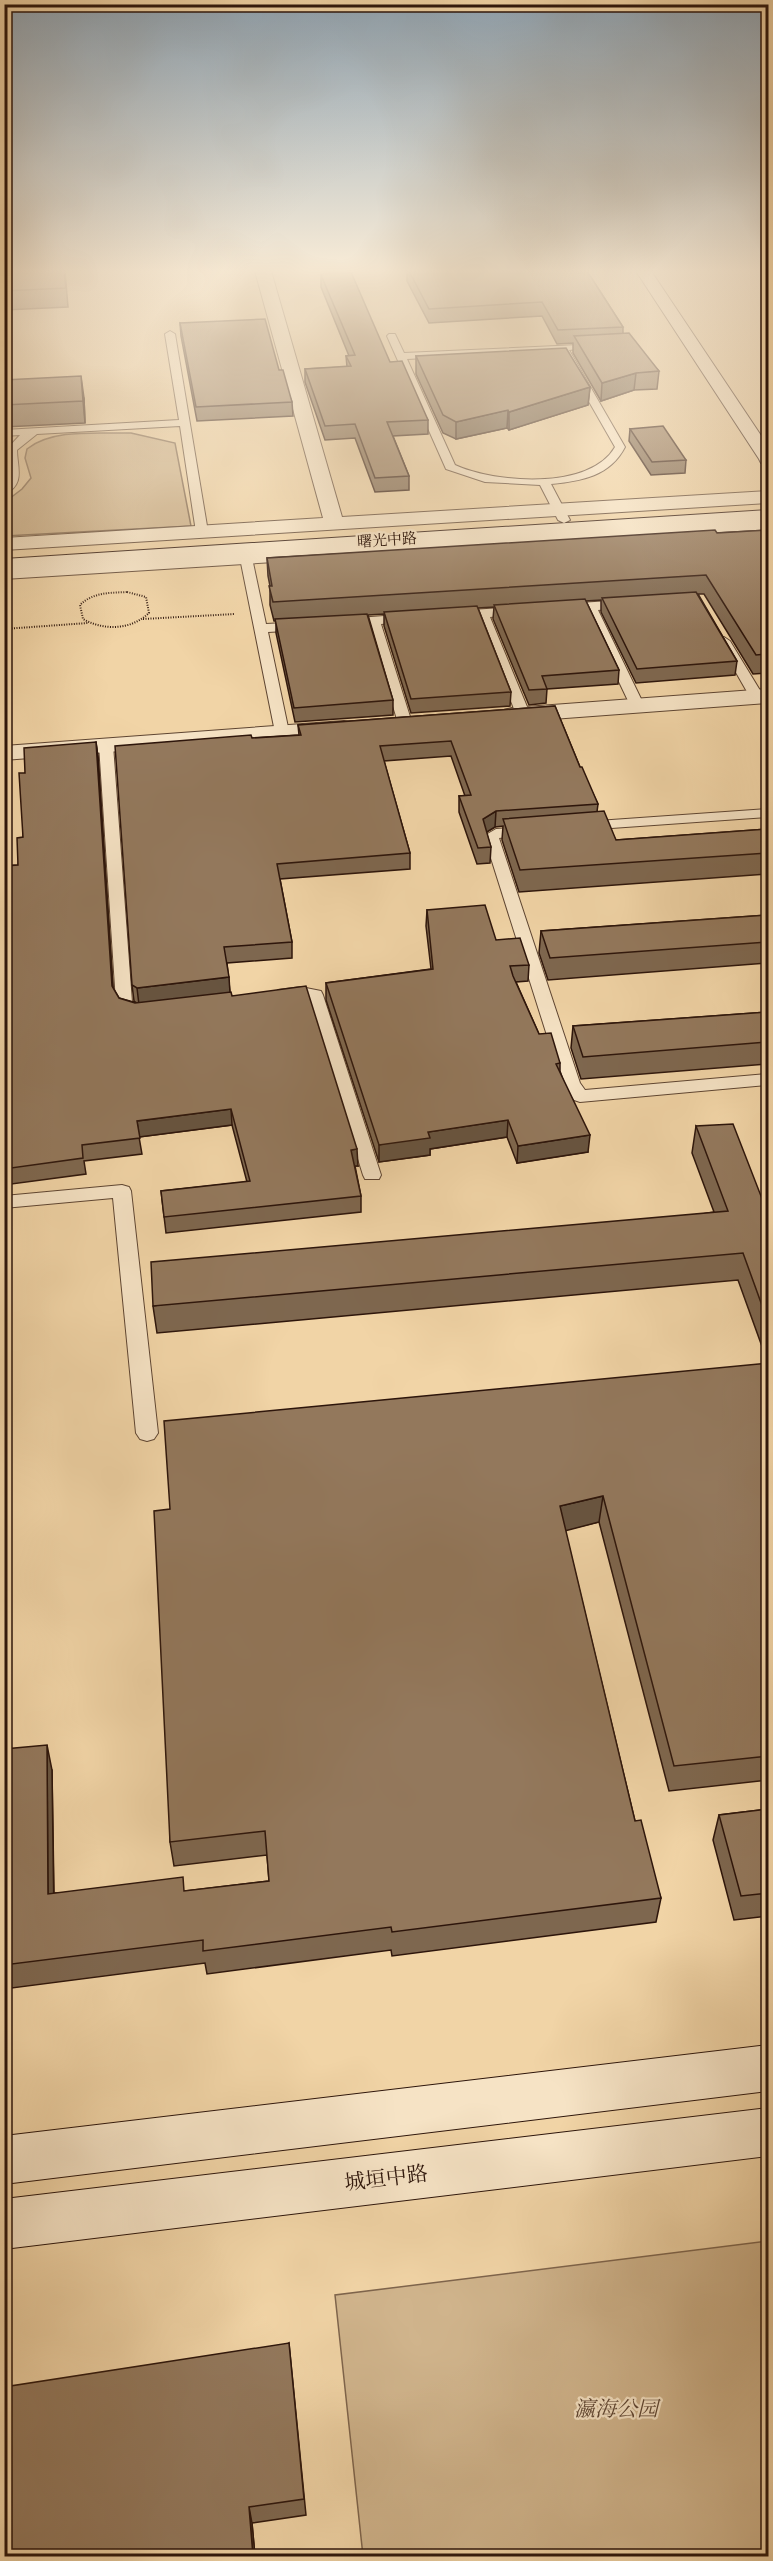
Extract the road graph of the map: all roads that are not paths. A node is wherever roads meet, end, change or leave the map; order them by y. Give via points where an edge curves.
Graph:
1 (180, 391) edge
2 (296, 391) edge
3 (416, 391) edge
4 (587, 391) edge
5 (722, 391) edge
6 (739, 391) edge
7 (185, 423) junction
8 (35, 431) junction
9 (768, 432) edge
10 (4, 433) edge
11 (768, 459) edge
12 (545, 483) junction
13 (4, 492) edge
14 (768, 497) edge
15 (768, 507) edge
16 (562, 515) junction
17 (768, 516) edge
18 (334, 524) junction
19 (768, 525) edge
20 (202, 532) junction
21 (4, 544) edge
22 (4, 556) edge
23 (246, 558) junction
24 (4, 565) edge
25 (4, 573) edge
26 (634, 604) edge
27 (590, 606) junction
28 (554, 609) edge
29 (531, 610) edge
30 (483, 614) junction
31 (374, 621) junction
32 (261, 628) junction
33 (717, 628) edge
34 (763, 696) edge
35 (638, 705) junction
36 (523, 714) junction
37 (487, 717) edge
38 (428, 721) edge
39 (386, 724) junction
40 (282, 732) junction
41 (106, 745) junction
42 (4, 753) edge
43 (768, 813) edge
44 (567, 828) edge
45 (544, 829) edge
46 (266, 996) edge
47 (160, 1010) edge
48 (768, 1080) edge
49 (372, 1175) dead end
50 (4, 1202) edge
51 (147, 1433) dead end
52 (768, 2068) edge
53 (768, 2132) edge
54 (4, 2160) edge
55 (4, 2224) edge

1 - 7 lane
2 - 18 main road
3 - 12 lane via 450,467 484,479
4 - 12 lane via 620,447 619,454 599,469
5 - 11 main road
6 - 9 main road
7 - 8 lane
7 - 20 lane
8 - 10 lane
8 - 13 lane via 12,449 16,475 14,484
12 - 16 lane
14 - 16 main road
15 - 16 main road, 曙光中路
16 - 18 main road
16 - 22 main road, 曙光中路
17 - 24 main road, 曙光中路
18 - 20 main road
19 - 23 main road
20 - 21 main road
23 - 25 main road
23 - 32 lane
26 - 27 lane
27 - 28 lane
27 - 35 lane
29 - 30 lane
30 - 31 lane
30 - 36 lane
31 - 32 lane
31 - 39 lane
32 - 40 lane
33 - 34 lane
34 - 35 main road
35 - 36 main road
36 - 37 main road
38 - 39 main road
39 - 40 main road
40 - 41 main road
41 - 42 main road
41 - 47 lane via 124,1002 129,1010 137,1012
43 - 44 lane
45 - 48 lane via 491,836 571,1083 580,1095
46 - 49 lane via 300,992 315,995
50 - 51 lane via 122,1191
52 - 54 main road
53 - 55 main road, 城垣中路

